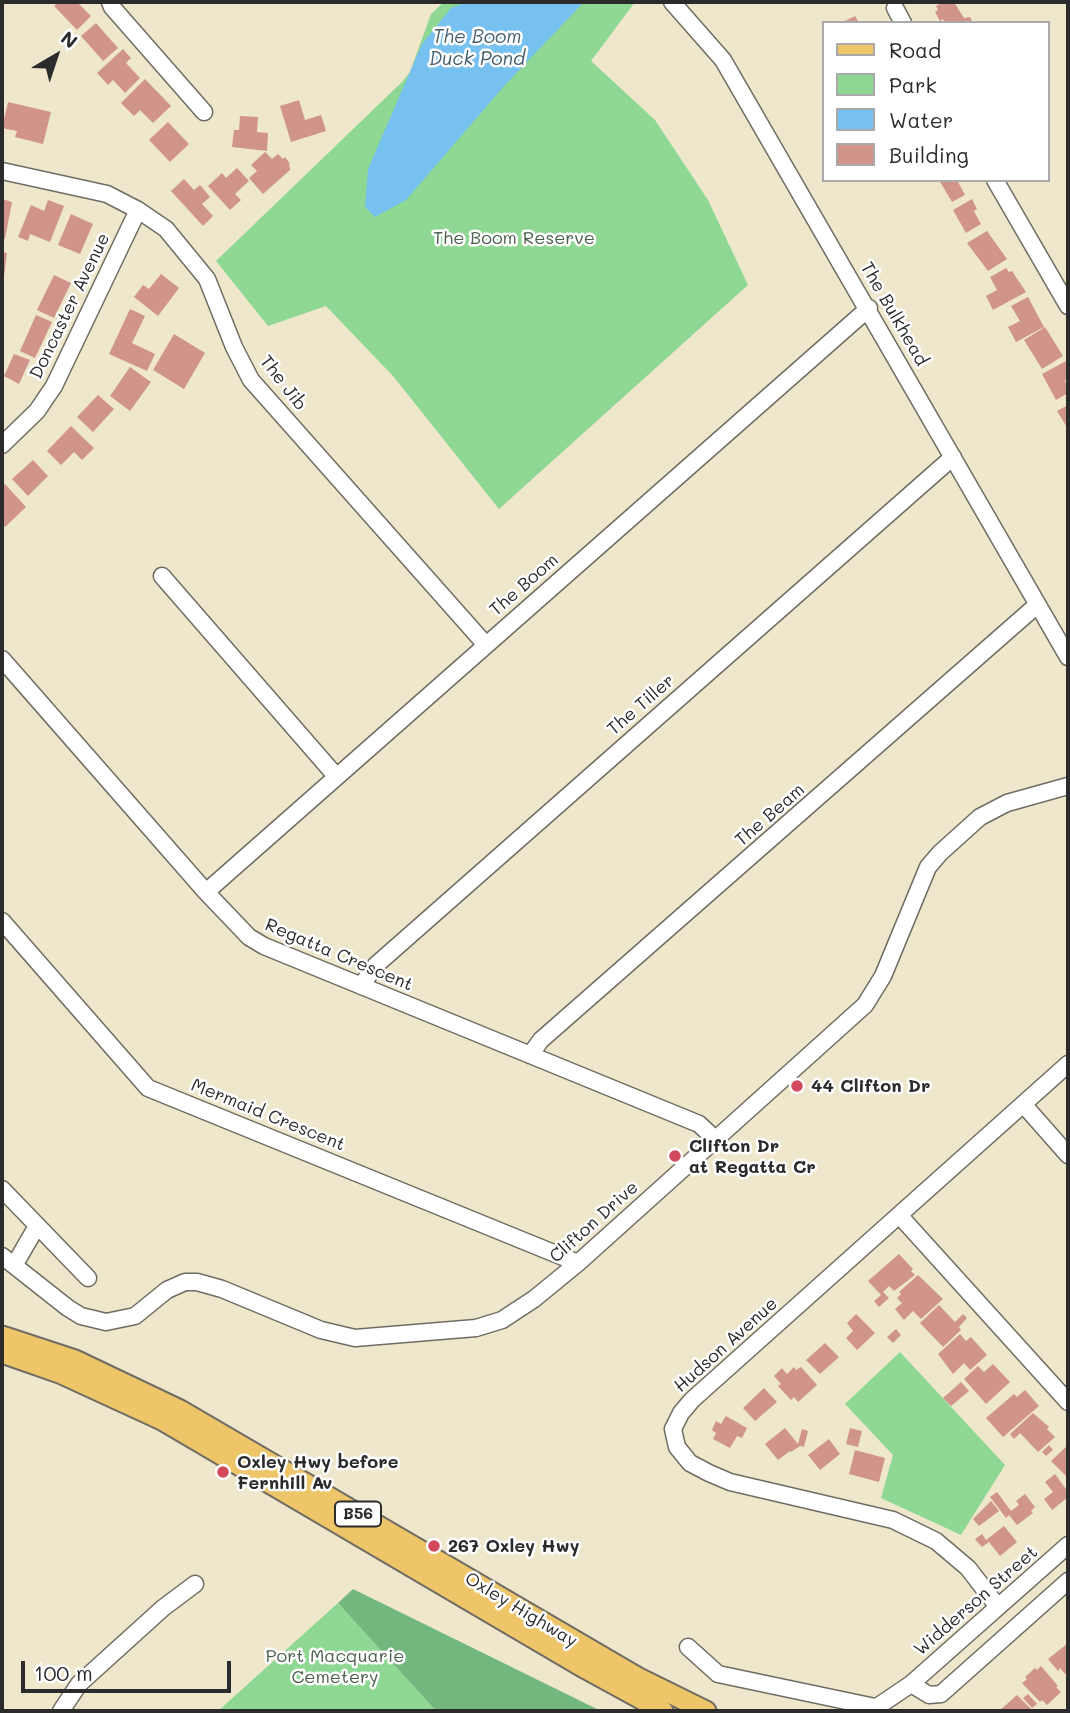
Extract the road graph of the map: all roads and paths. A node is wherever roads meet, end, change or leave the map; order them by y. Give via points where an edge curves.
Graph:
1 (110, 2) edge
2 (672, 2) edge
3 (895, 8) dead end
4 (902, 21) edge
5 (204, 112) dead end
6 (2, 171) edge
7 (996, 182) edge
8 (138, 210) junction
9 (1068, 306) edge
10 (869, 308) junction
11 (2, 445) edge
12 (953, 457) junction
13 (162, 576) dead end
14 (1037, 605) junction
15 (486, 645) junction
16 (1068, 657) edge
17 (2, 659) edge
18 (335, 776) junction
19 (1068, 786) edge
20 (206, 892) junction
21 (2, 921) edge
22 (360, 986) junction
23 (530, 1055) junction
24 (1068, 1064) edge
25 (1023, 1104) junction
26 (715, 1139) junction
27 (1068, 1155) edge
28 (2, 1189) edge
29 (900, 1215) junction
30 (37, 1226) junction
31 (6, 1263) edge
32 (578, 1263) junction
33 (88, 1278) dead end
34 (2, 1336) edge
35 (2, 1353) edge
36 (1068, 1402) edge
37 (1067, 1548) edge
38 (1068, 1581) edge
39 (195, 1584) dead end
40 (998, 1607) junction
41 (688, 1647) dead end
42 (911, 1684) junction
43 (873, 1709) edge
44 (61, 1711) edge
45 (663, 1711) edge
46 (706, 1711) edge

1 - 5 street
2 - 10 street, The Bulkhead via 723,60
3 - 4 street
6 - 8 street, The Jib via 107,194
7 - 9 street
8 - 11 street, Doncaster Avenue via 54,386 37,411
8 - 15 street, The Jib via 166,229 206,279 251,380
10 - 12 street, The Bulkhead
10 - 15 street, The Boom
12 - 14 street, The Bulkhead
12 - 22 street, The Tiller via 376,965
13 - 18 street
14 - 16 street, The Bulkhead
14 - 23 street, The Beam via 541,1040
15 - 18 street, The Boom
17 - 20 street, Regatta Crescent
18 - 20 street, The Boom
19 - 26 street, Clifton Drive via 1007,803 980,817 940,853 928,867 883,976 865,1005
20 - 22 street, Regatta Crescent via 249,937
21 - 32 street, Mermaid Crescent via 148,1088
22 - 23 street, Regatta Crescent
23 - 26 street, Regatta Crescent via 699,1124
24 - 25 street, Hudson Avenue
25 - 27 street
25 - 29 street, Hudson Avenue
26 - 32 street, Clifton Drive
28 - 30 street
29 - 36 street
29 - 40 street, Hudson Avenue via 692,1400 673,1429 677,1447 691,1463 730,1482 893,1520 936,1541 968,1569
30 - 31 street
30 - 33 street
31 - 32 street, Clifton Drive via 92,1320 135,1316 178,1284 197,1282 321,1330 355,1338 492,1324 519,1311
34 - 46 main road, Oxley Highway / B56 via 75,1360 180,1410 627,1672
35 - 45 main road, Oxley Highway / B56 via 62,1374 162,1420
37 - 40 street, Widderson Street
38 - 42 street via 940,1694 929,1695
39 - 44 street via 79,1684
40 - 42 street, Widderson Street
41 - 43 street via 718,1674
42 - 43 street, Widderson Street

